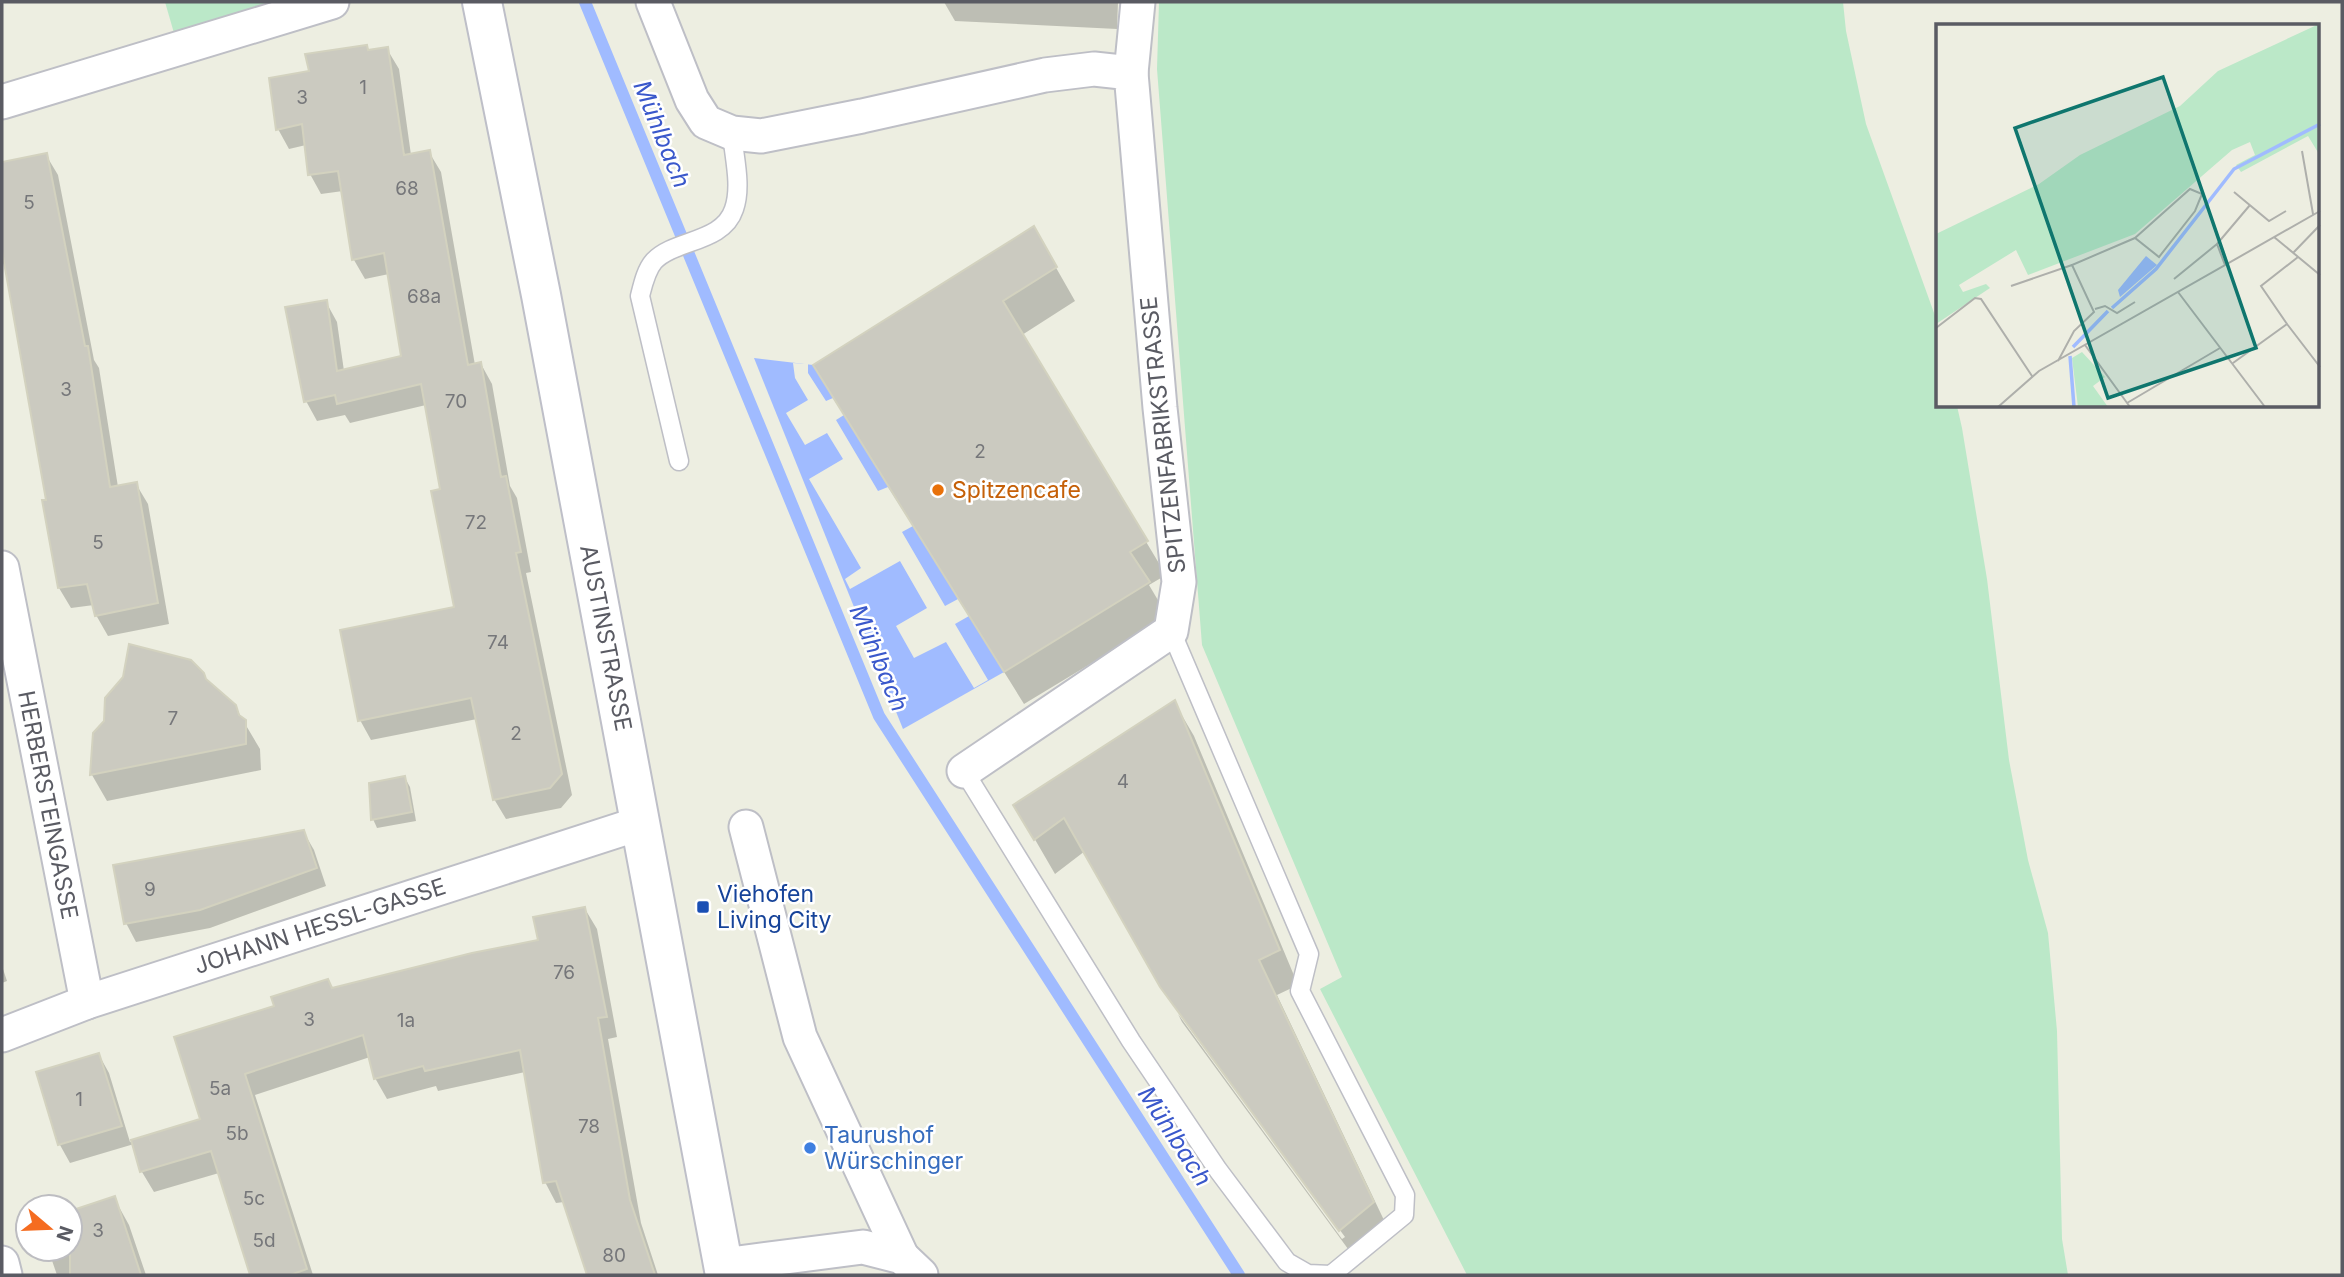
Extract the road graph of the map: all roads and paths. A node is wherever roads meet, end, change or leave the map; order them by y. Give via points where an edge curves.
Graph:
1 (332, 2) edge
2 (482, 2) edge
3 (653, 2) edge
4 (1138, 2) edge
5 (1132, 73) junction
6 (2, 102) edge
7 (732, 133) junction
8 (679, 461) dead end
9 (2, 568) edge
10 (1171, 631) junction
11 (964, 771) joint
12 (641, 823) junction
13 (746, 827) dead end
14 (87, 1002) junction
15 (2, 1035) edge
16 (2, 1263) edge
17 (911, 1266) edge
18 (724, 1270) edge
19 (5, 1275) edge

1 - 6 street
2 - 12 main road, AUSTINSTRASSE
3 - 7 street via 692,100 706,121
4 - 5 street, SPITZENFABRIKSTRASSE
5 - 7 street via 1094,69 1045,75 774,133
5 - 10 street, SPITZENFABRIKSTRASSE via 1158,394 1179,582
7 - 8 lane via 737,183 728,220 712,233 662,254 644,278 640,296
9 - 14 street, HERBERSTEINGASSE
10 - 11 street
10 - 11 lane via 1309,954 1300,991 1405,1195 1404,1215 1331,1275 1308,1274 1287,1262 1218,1170 1131,1041
12 - 14 street, JOHANN HESSL-GASSE
12 - 18 main road, AUSTINSTRASSE
13 - 17 street via 800,1037
14 - 15 street, JOHANN HESSL-GASSE
16 - 19 street
17 - 18 street via 863,1247

